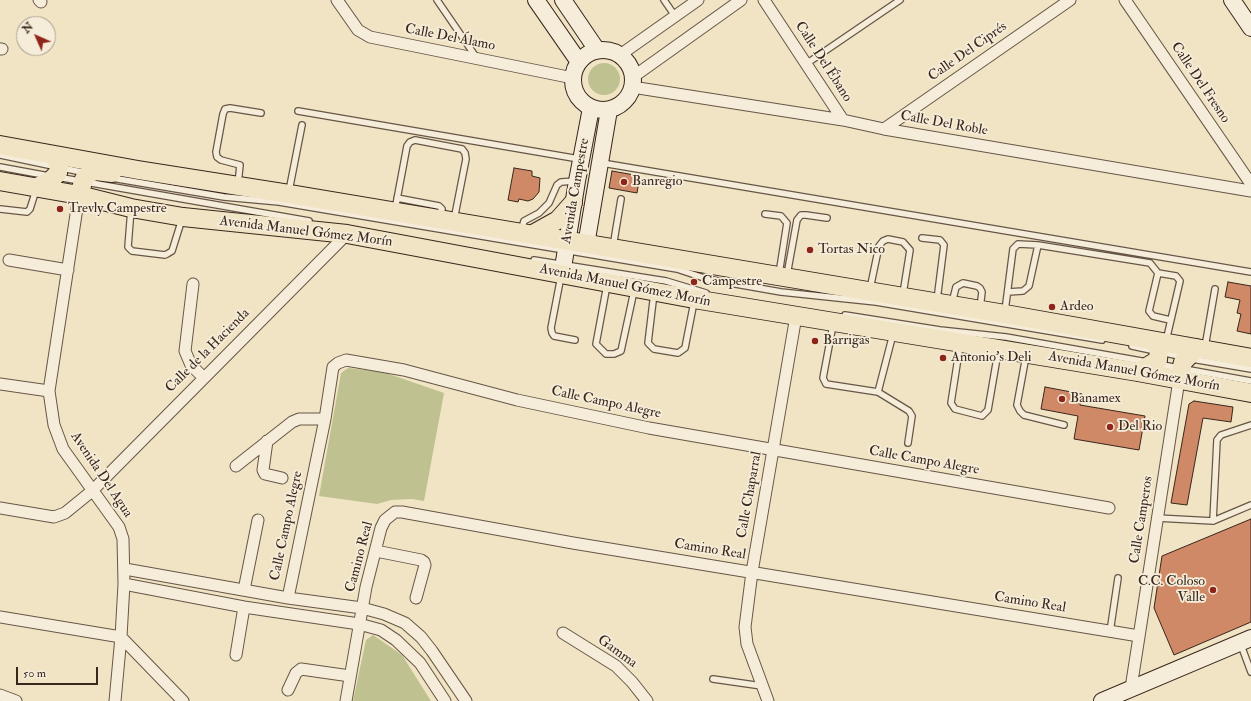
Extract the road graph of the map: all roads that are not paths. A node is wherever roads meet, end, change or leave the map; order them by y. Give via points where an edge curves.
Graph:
1 (337, 0) edge
2 (437, 0) edge
3 (563, 0) edge
4 (664, 0) edge
5 (698, 0) edge
6 (741, 0) edge
7 (764, 0) edge
8 (900, 0) edge
9 (1070, 0) edge
10 (1125, 0) edge
11 (1232, 0) edge
12 (539, 1) edge
13 (675, 16) junction
14 (1251, 28) edge
15 (597, 50) junction
16 (620, 55) junction
17 (477, 58) junction
18 (578, 62) junction
19 (806, 64) junction
20 (573, 78) junction
21 (633, 82) junction
22 (591, 108) junction
23 (609, 110) junction
24 (298, 111) dead end
25 (261, 113) dead end
26 (843, 120) junction
27 (302, 125) dead end
28 (884, 129) junction
29 (0, 145) edge
30 (0, 155) edge
31 (580, 159) junction
32 (600, 162) junction
33 (56, 166) junction
34 (0, 167) edge
35 (138, 170) junction
36 (0, 181) edge
37 (576, 181) junction
38 (84, 184) junction
39 (1251, 184) edge
40 (37, 187) junction
41 (237, 187) junction
42 (1251, 191) edge
43 (289, 194) junction
44 (621, 199) dead end
45 (573, 203) junction
46 (396, 204) junction
47 (131, 208) junction
48 (0, 209) edge
49 (765, 214) dead end
50 (183, 217) junction
51 (827, 218) dead end
52 (447, 221) junction
53 (317, 223) dead end
54 (340, 230) junction
55 (526, 234) junction
56 (402, 238) dead end
57 (922, 238) dead end
58 (586, 245) junction
59 (1038, 245) junction
60 (613, 249) junction
61 (564, 257) junction
62 (527, 259) dead end
63 (9, 260) dead end
64 (68, 270) junction
65 (1158, 272) junction
66 (1251, 272) edge
67 (782, 277) junction
68 (608, 283) junction
69 (193, 284) dead end
70 (634, 288) junction
71 (1215, 289) dead end
72 (655, 291) junction
73 (870, 292) junction
74 (1008, 292) junction
75 (702, 296) junction
76 (902, 297) junction
77 (944, 304) junction
78 (980, 310) junction
79 (1005, 314) junction
80 (796, 316) junction
81 (837, 318) junction
82 (1170, 320) junction
83 (893, 333) junction
84 (575, 340) dead end
85 (1106, 341) dead end
86 (960, 343) junction
87 (1122, 344) dead end
88 (999, 349) junction
89 (1158, 350) junction
90 (1027, 354) junction
91 (1251, 358) edge
92 (1189, 361) junction
93 (1251, 369) edge
94 (1138, 372) junction
95 (203, 377) junction
96 (1251, 381) edge
97 (0, 384) edge
98 (49, 391) junction
99 (878, 392) junction
100 (1251, 393) edge
101 (325, 419) junction
102 (1064, 424) dead end
103 (1251, 425) edge
104 (267, 441) junction
105 (908, 443) dead end
106 (773, 450) junction
107 (236, 466) dead end
108 (282, 478) dead end
109 (92, 491) junction
110 (1251, 505) edge
111 (0, 508) edge
112 (1109, 508) dead end
113 (1157, 518) junction
114 (258, 520) dead end
115 (1213, 521) junction
116 (376, 550) junction
117 (125, 569) junction
118 (752, 572) junction
119 (1118, 578) dead end
120 (124, 584) junction
121 (244, 590) junction
122 (288, 598) junction
123 (416, 598) dead end
124 (244, 607) junction
125 (362, 608) junction
126 (0, 617) edge
127 (359, 624) junction
128 (1110, 632) junction
129 (563, 634) dead end
130 (1139, 636) junction
131 (121, 637) junction
132 (1245, 640) edge
133 (236, 655) dead end
134 (1251, 672) edge
135 (350, 676) junction
136 (713, 679) dead end
137 (763, 686) junction
138 (1131, 688) junction
139 (288, 690) dead end
140 (0, 695) edge
141 (16, 701) edge
142 (115, 701) edge
143 (183, 701) edge
144 (346, 701) edge
145 (445, 701) edge
146 (466, 701) edge
147 (647, 701) edge
148 (768, 701) edge
149 (1102, 701) edge

1 - 17 street, Calle Del Álamo via 358,30 370,37
2 - 17 lane
3 - 15 street
4 - 13 lane
5 - 13 street
6 - 21 street
7 - 19 street, Calle Del Ébano
8 - 19 lane
9 - 28 street, Calle Del Ciprés
10 - 39 street, Calle Del Fresno
11 - 14 street
12 - 18 street
13 - 16 street
15 - 16 street
15 - 18 street
16 - 21 street via 626,61
17 - 20 street, Calle Del Álamo
18 - 20 street
19 - 26 street, Calle Del Ébano
20 - 22 street via 577,96
21 - 23 street via 624,102
21 - 26 street, Calle Del Roble
22 - 23 street
22 - 31 street, Avenida Campestre
23 - 32 street, Avenida Campestre
24 - 31 lane
25 - 41 lane via 230,108 225,109 223,114 216,152 221,160 240,165
26 - 28 street, Calle Del Roble
27 - 43 lane
28 - 42 street, Calle Del Roble
29 - 33 main road, Avenida Manuel Gómez Morín
30 - 33 lane
31 - 37 street, Avenida Campestre
32 - 58 street, Avenida Campestre
32 - 66 lane
33 - 34 lane
33 - 35 main road, Avenida Manuel Gómez Morín
33 - 38 lane
33 - 38 lane
33 - 40 main road
35 - 38 main road via 116,173 96,171
35 - 41 main road, Avenida Manuel Gómez Morín
36 - 40 main road, Avenida Manuel Gómez Morín
37 - 45 street, Avenida Campestre
37 - 55 lane via 560,182 557,185 549,203 539,213 524,221
38 - 40 main road, Avenida Manuel Gómez Morín
38 - 47 main road, Avenida Manuel Gómez Morín
38 - 53 lane
38 - 61 lane via 279,202
38 - 64 street, Avenida Del Agua
40 - 48 lane via 27,212
41 - 43 main road, Avenida Manuel Gómez Morín
43 - 46 main road, Avenida Manuel Gómez Morín
44 - 60 lane
45 - 55 main road via 558,220
45 - 61 street, Avenida Campestre
46 - 52 main road, Avenida Manuel Gómez Morín
46 - 52 lane via 410,142 415,140 462,149 466,159
47 - 50 main road, Avenida Manuel Gómez Morín
47 - 50 lane via 128,247 132,250 168,254 172,251
49 - 67 lane via 781,216 787,223
50 - 54 main road, Avenida Manuel Gómez Morín
51 - 67 lane via 801,215 797,220
52 - 55 main road, Avenida Manuel Gómez Morín
54 - 56 lane
54 - 61 main road, Avenida Manuel Gómez Morín
54 - 95 street, Calle de la Hacienda
55 - 61 main road, Avenida Manuel Gómez Morín
57 - 77 lane via 940,240 944,245
58 - 60 main road, Avenida Manuel Gómez Morín
58 - 61 main road, Avenida Manuel Gómez Morín
59 - 65 lane via 1150,263
59 - 74 lane via 1029,286 1023,291
59 - 74 lane via 1018,244 1013,249
60 - 67 main road, Avenida Manuel Gómez Morín
61 - 62 lane
61 - 68 main road, Avenida Manuel Gómez Morín
61 - 75 lane via 666,281
61 - 84 lane via 551,328 554,336
61 - 85 lane via 677,269 707,280 782,292 876,302
63 - 64 street
64 - 98 street, Avenida Del Agua
65 - 82 lane via 1150,311 1153,316
65 - 82 lane via 1176,276 1180,281
67 - 73 main road, Avenida Manuel Gómez Morín
68 - 70 main road, Avenida Manuel Gómez Morín
68 - 70 lane via 596,344 606,354 621,351
69 - 95 street via 185,351 191,365
70 - 72 main road, Avenida Manuel Gómez Morín
71 - 92 lane
72 - 75 main road, Avenida Manuel Gómez Morín
72 - 75 lane via 648,343 654,348 678,353 685,348
73 - 76 main road, Avenida Manuel Gómez Morín
73 - 76 lane via 879,246 888,239 904,242 910,250
74 - 79 lane
75 - 80 main road, Avenida Manuel Gómez Morín
76 - 77 main road, Avenida Manuel Gómez Morín
77 - 78 main road, Avenida Manuel Gómez Morín
77 - 78 lane via 956,287 963,283 980,288
78 - 79 main road, Avenida Manuel Gómez Morín
79 - 89 main road, Avenida Manuel Gómez Morín
80 - 81 main road, Avenida Manuel Gómez Morín
80 - 106 street, Calle Chaparral
81 - 83 main road, Avenida Manuel Gómez Morín
81 - 89 lane via 1006,337
81 - 99 lane via 823,378 826,384
82 - 89 lane
83 - 86 main road, Avenida Manuel Gómez Morín
83 - 99 lane
86 - 88 main road, Avenida Manuel Gómez Morín
86 - 88 lane via 951,402 955,409 982,416 988,410
87 - 89 lane
88 - 90 main road, Avenida Manuel Gómez Morín
89 - 92 main road, Avenida Manuel Gómez Morín
89 - 92 lane
89 - 94 main road
90 - 94 main road, Avenida Manuel Gómez Morín
90 - 102 lane via 1018,407 1024,415
91 - 92 main road, Avenida Manuel Gómez Morín
92 - 93 lane
92 - 94 main road, Avenida Manuel Gómez Morín
92 - 96 lane
92 - 100 main road, Avenida Manuel Gómez Morín
92 - 113 street, Calle Camperos
95 - 109 street, Calle de la Hacienda
97 - 98 street
98 - 109 street, Avenida Del Agua via 58,436 69,459
99 - 105 lane via 909,411 912,416
101 - 104 street via 296,420
101 - 106 street, Calle Campo Alegre via 334,367 346,360 404,370 517,400 649,428
101 - 122 street, Calle Campo Alegre
103 - 115 lane via 1221,435 1217,440
104 - 107 street
104 - 108 street via 262,470 265,474
106 - 112 street, Calle Campo Alegre
106 - 118 street, Calle Chaparral
109 - 111 street, Calle de la Hacienda via 58,517
109 - 117 street, Avenida Del Agua via 119,527 123,539
110 - 115 lane
113 - 115 lane
113 - 130 street, Calle Camperos
114 - 121 street
116 - 118 street, Camino Real via 385,520 395,512 402,512
116 - 123 street via 424,562
116 - 125 street, Camino Real
117 - 120 street, Avenida Del Agua
117 - 121 street
118 - 128 street, Camino Real
118 - 137 street, Calle Chaparral via 745,632
119 - 128 lane
120 - 124 street
120 - 131 street, Avenida Del Agua
121 - 122 street
122 - 125 street
124 - 127 street
124 - 133 street
125 - 127 street, Camino Real
125 - 146 street via 405,623 421,637
126 - 131 street
127 - 135 street, Camino Real
127 - 145 street via 381,630 409,651
128 - 130 street, Camino Real
129 - 147 street, Gamma via 616,666
130 - 138 street, Calle Camperos
131 - 142 street, Avenida Del Agua
131 - 143 street
132 - 134 lane
132 - 138 street
135 - 139 street via 300,669
135 - 144 street, Camino Real
136 - 137 lane
137 - 148 street, Calle Chaparral
138 - 149 street
140 - 141 street

